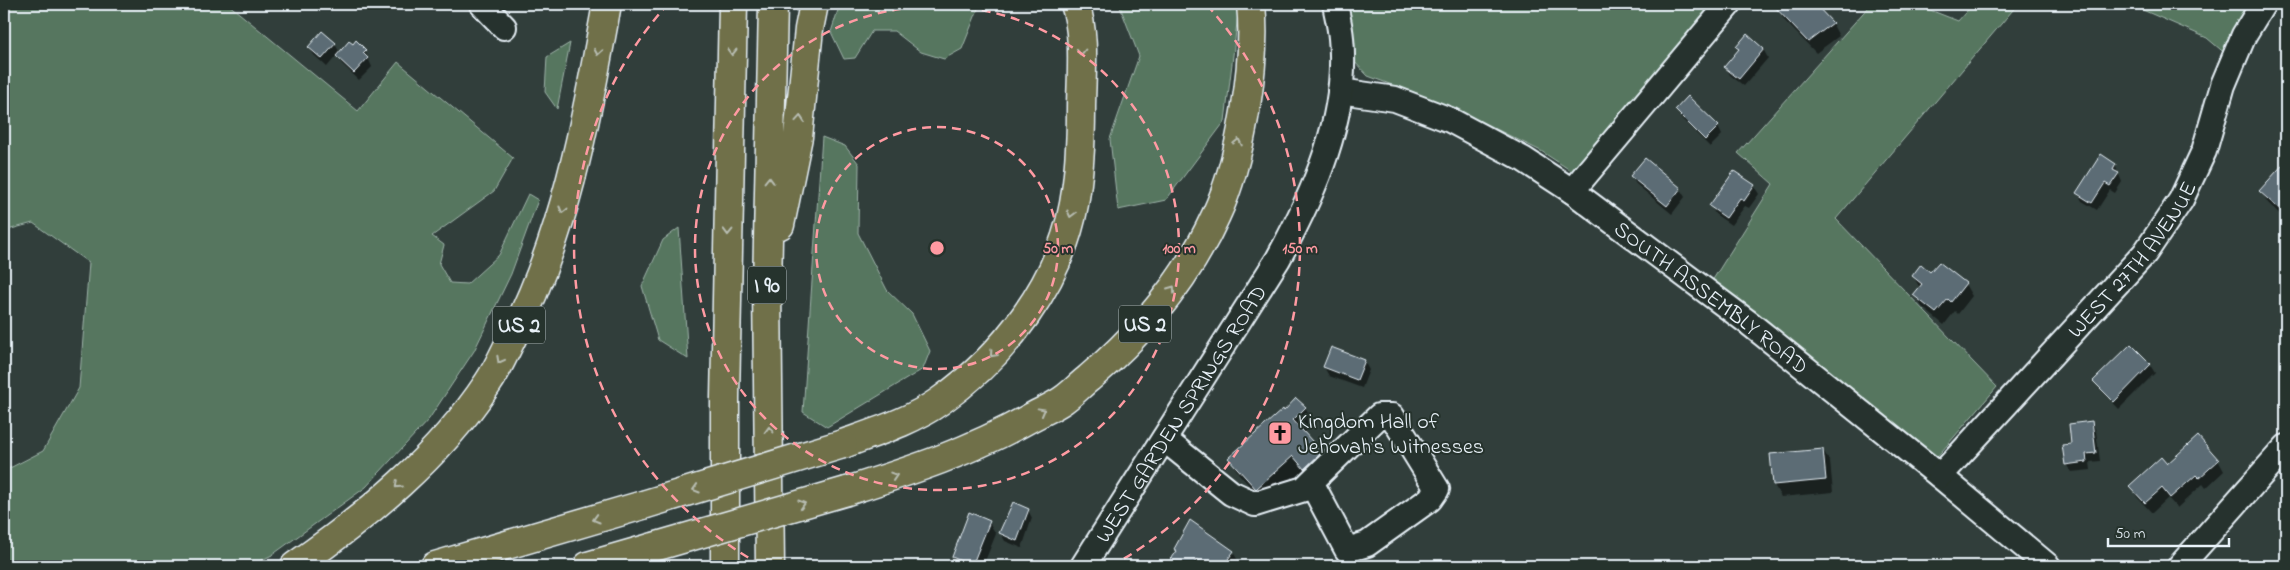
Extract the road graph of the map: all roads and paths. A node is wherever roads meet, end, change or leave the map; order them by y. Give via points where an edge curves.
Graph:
1 (482, 4) edge
2 (607, 4) edge
3 (733, 4) edge
4 (773, 4) edge
5 (814, 4) edge
6 (1075, 4) edge
7 (1251, 4) edge
8 (1335, 4) edge
9 (1729, 4) edge
10 (2264, 4) edge
11 (504, 27) dead end
12 (1340, 92) junction
13 (1572, 191) junction
14 (767, 287) junction
15 (1164, 439) junction
16 (2286, 447) edge
17 (1940, 476) junction
18 (1311, 482) junction
19 (295, 566) edge
20 (436, 566) edge
21 (588, 566) edge
22 (725, 566) edge
23 (770, 566) edge
24 (1083, 566) edge
25 (2048, 566) edge
26 (2180, 566) edge

1 - 11 street
2 -> 19 highway, US 2 via 585,126 559,227 529,305 488,382 450,431 398,486 345,532
3 -> 22 highway, I 90
14 -> 4 highway, I 90
14 -> 5 highway via 798,137 808,29
6 -> 20 highway, bridge via 1081,40 1081,111 1074,204 1064,242 1042,290 1016,329 980,368 940,402 897,424 844,444
21 -> 7 highway, US 2, bridge via 931,465 989,440 1063,400 1152,317 1187,269 1217,215 1232,168 1245,105 1252,58
8 - 12 street, WEST GARDEN SPRINGS ROAD via 1341,38
9 - 13 street
10 - 17 street, WEST 27TH AVENUE via 2244,35 2200,159 2180,200 2146,253
12 - 13 street, SOUTH ASSEMBLY ROAD via 1395,99 1450,120 1523,159
12 - 15 street, WEST GARDEN SPRINGS ROAD via 1332,131 1299,220 1278,259
13 - 17 street, SOUTH ASSEMBLY ROAD via 1749,322
23 -> 14 highway, I 90
15 - 18 street via 1231,493 1255,504 1304,488
15 - 24 street, WEST GARDEN SPRINGS ROAD
16 - 26 street
17 - 25 street, SOUTH ASSEMBLY ROAD
18 - 18 street via 1379,416 1392,416 1436,489 1430,499 1367,544 1347,550

